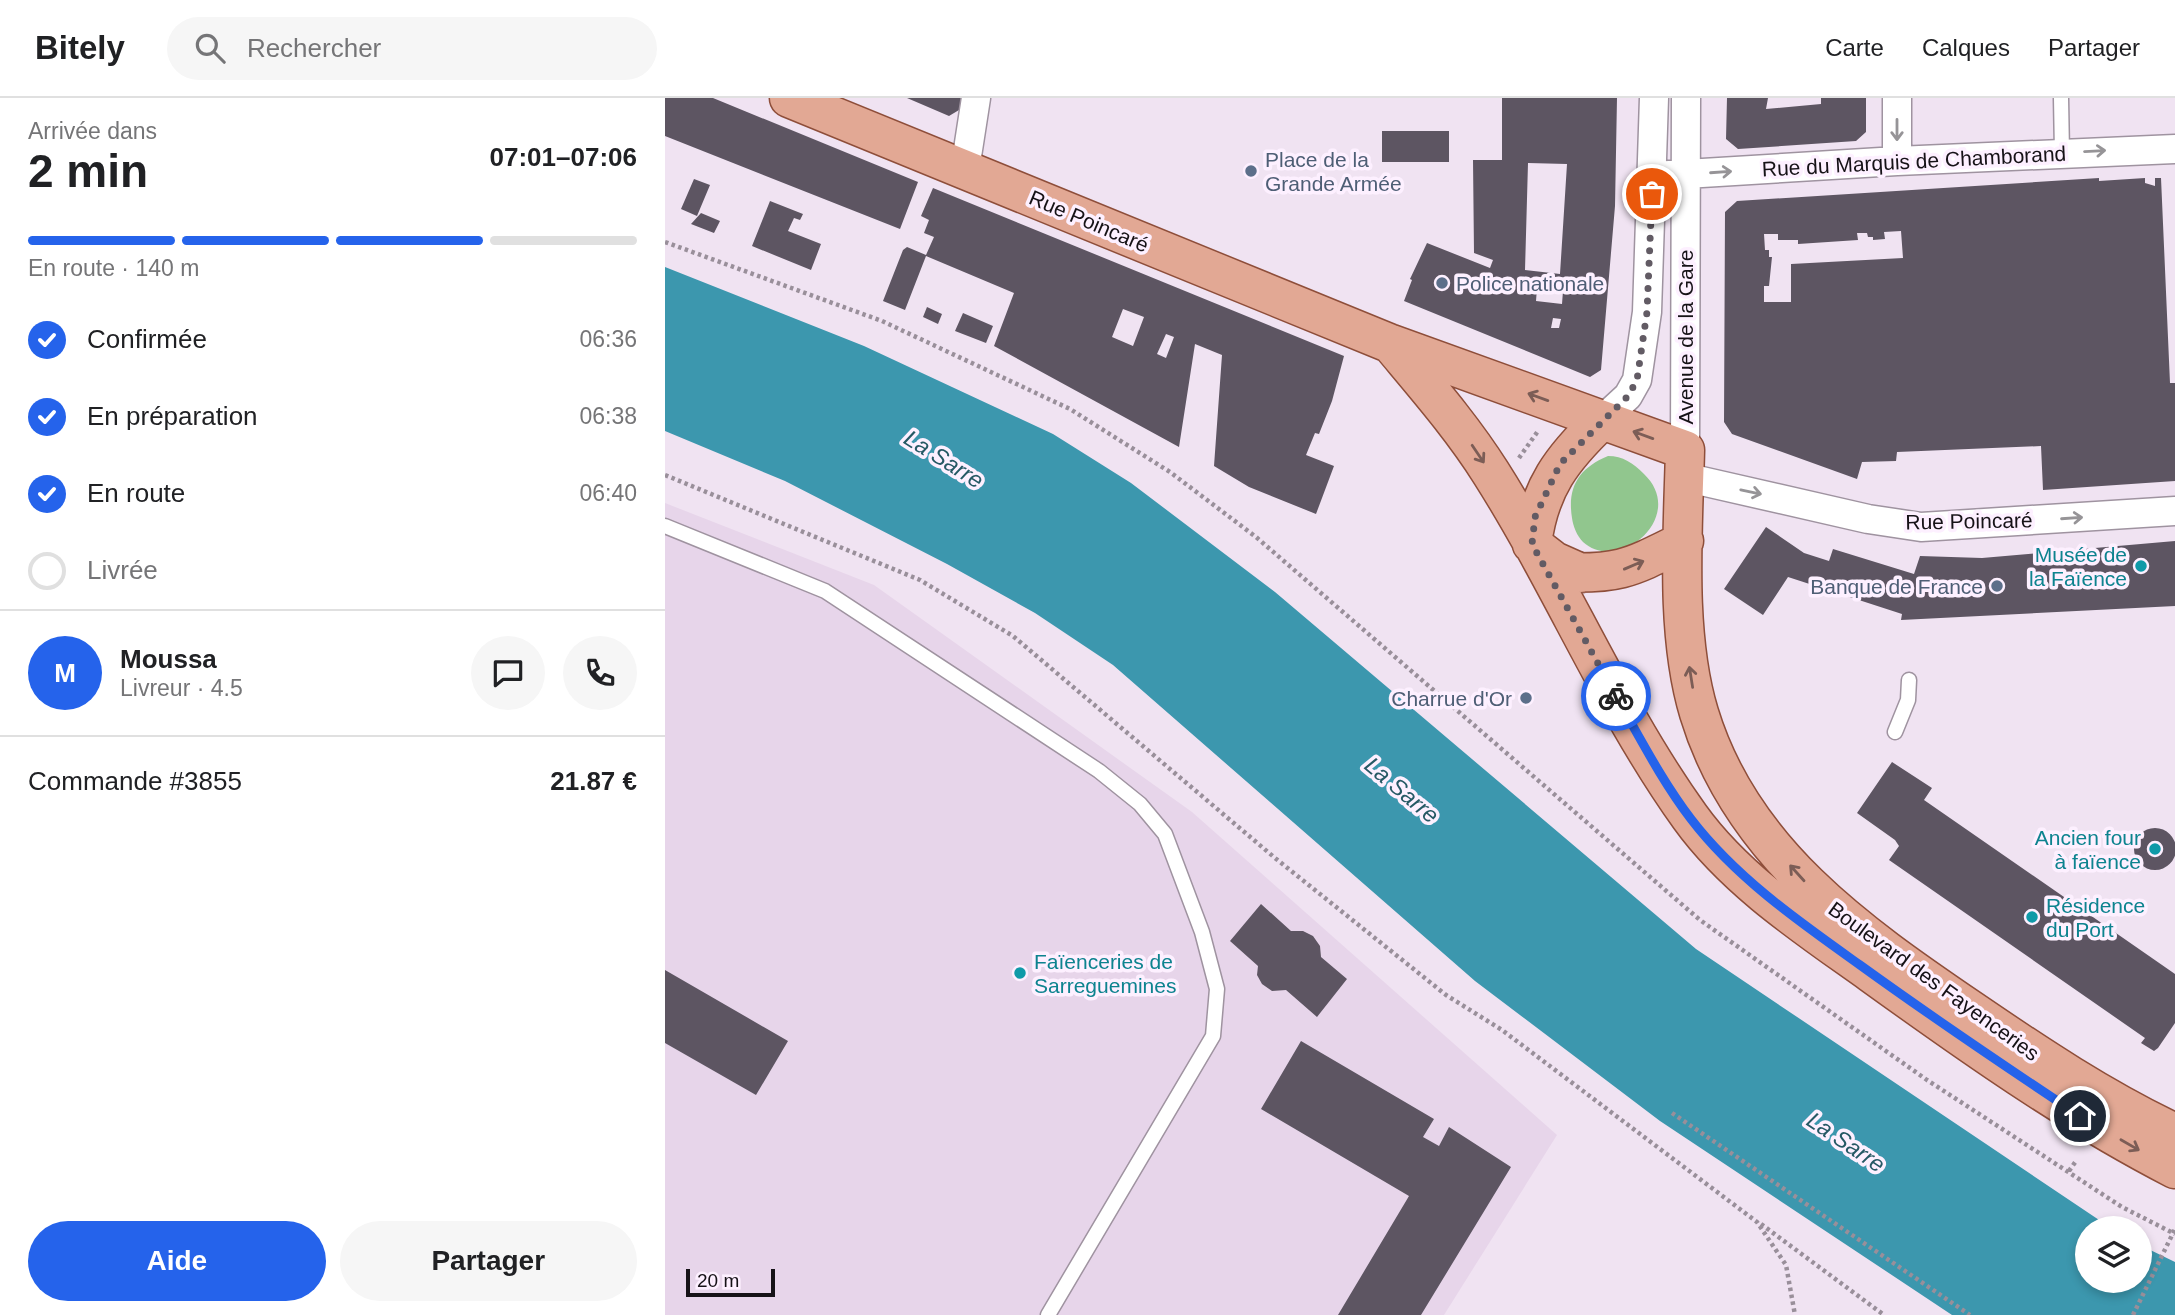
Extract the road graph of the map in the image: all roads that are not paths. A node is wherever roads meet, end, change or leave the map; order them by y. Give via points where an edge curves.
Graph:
1 (789, 98) edge
2 (976, 98) edge
3 (1654, 98) edge
4 (1686, 98) edge
5 (1897, 98) edge
6 (2060, 98) edge
7 (2175, 149) edge
8 (2062, 153) junction
9 (1897, 161) junction
10 (965, 169) junction
11 (1686, 174) junction
12 (1653, 176) junction
13 (1389, 343) junction
14 (1602, 420) junction
15 (1684, 463) junction
16 (1548, 487) junction
17 (1513, 511) junction
18 (2175, 511) edge
19 (665, 526) edge
20 (1684, 541) junction
21 (1553, 563) junction
22 (1909, 680) dead end
23 (1895, 732) dead end
24 (2175, 1133) edge
25 (2175, 1169) edge
26 (1048, 1315) edge

1 - 10 main road, Rue Poincaré
2 - 10 street
3 - 12 street, Avenue de la Gare
4 - 11 street, Avenue de la Gare
5 -> 9 street
6 - 8 lane
8 -> 7 street, Rue du Marquis de Chamborand
8 - 9 street, Rue du Marquis de Chamborand
11 -> 9 street, Rue du Marquis de Chamborand
10 - 13 main road, Rue Poincaré
11 - 12 street, Rue du Marquis de Chamborand
11 - 15 street, Avenue de la Gare
12 - 14 street, Avenue de la Gare via 1647,312 1637,380 1628,396
14 -> 13 main road, Rue Poincaré
13 -> 17 main road, Rue Poincaré via 1458,425
15 -> 14 main road
14 - 16 main road via 1570,451
15 -> 18 street, Rue Poincaré via 1868,519 1921,527
15 - 20 main road
16 - 17 main road
16 - 21 main road via 1535,517
17 - 21 main road, Rue Poincaré
19 - 26 lane via 825,591 1099,771 1140,804 1165,834 1202,932 1217,989 1213,1037
21 -> 20 main road via 1603,574 1626,570
24 -> 20 main road, Boulevard des Fayenceries via 2064,1073 1899,961 1820,899 1766,838 1719,766 1699,712 1686,641
21 -> 25 main road, Boulevard des Fayenceries via 1658,770 1692,820 1725,856 1805,926 1904,997 2080,1116
22 - 23 lane via 1908,700

